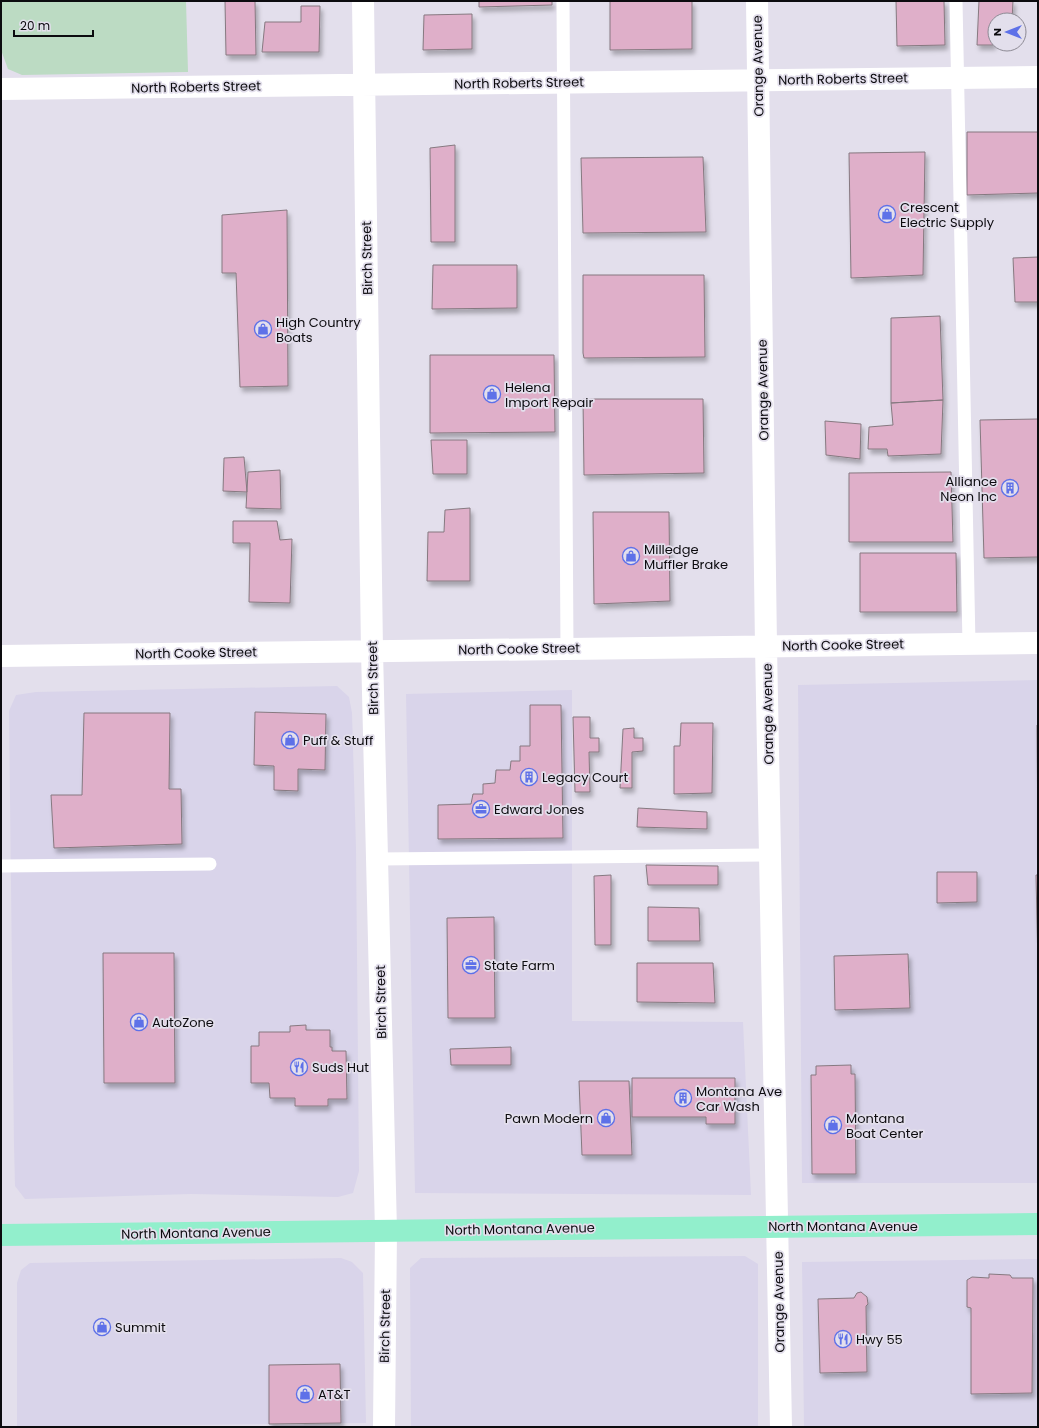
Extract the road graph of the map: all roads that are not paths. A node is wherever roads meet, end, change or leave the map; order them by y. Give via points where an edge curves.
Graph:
1 (363, 1) edge
2 (563, 1) edge
3 (757, 1) edge
4 (956, 1) edge
5 (1038, 77) edge
6 (957, 78) junction
7 (758, 80) junction
8 (564, 82) junction
9 (364, 85) junction
10 (1, 89) edge
11 (1038, 643) edge
12 (969, 644) junction
13 (766, 646) junction
14 (567, 649) junction
15 (372, 651) junction
16 (1, 656) edge
17 (770, 855) junction
18 (378, 859) junction
19 (210, 864) dead end
20 (1, 866) edge
21 (1038, 1224) edge
22 (777, 1226) junction
23 (386, 1231) junction
24 (1, 1235) edge
25 (384, 1427) edge
26 (781, 1427) edge

1 - 9 street, Birch Street
2 - 8 lane
3 - 7 street, Orange Avenue
4 - 6 lane
5 - 6 street, North Roberts Street
6 - 7 street, North Roberts Street
6 - 12 lane
7 - 8 street, North Roberts Street
7 - 13 street, Orange Avenue
8 - 9 street, North Roberts Street
8 - 14 lane
9 - 10 street, North Roberts Street
9 - 15 street, Birch Street
11 - 12 street, North Cooke Street
12 - 13 street, North Cooke Street
13 - 14 street, North Cooke Street
13 - 17 street, Orange Avenue
14 - 15 street, North Cooke Street
15 - 16 street, North Cooke Street
15 - 18 street, Birch Street
17 - 18 lane
17 - 22 street, Orange Avenue
18 - 23 street, Birch Street
19 - 20 lane
21 - 22 main road, North Montana Avenue
22 - 23 main road, North Montana Avenue
22 - 26 street, Orange Avenue
23 - 24 main road, North Montana Avenue
23 - 25 street, Birch Street

